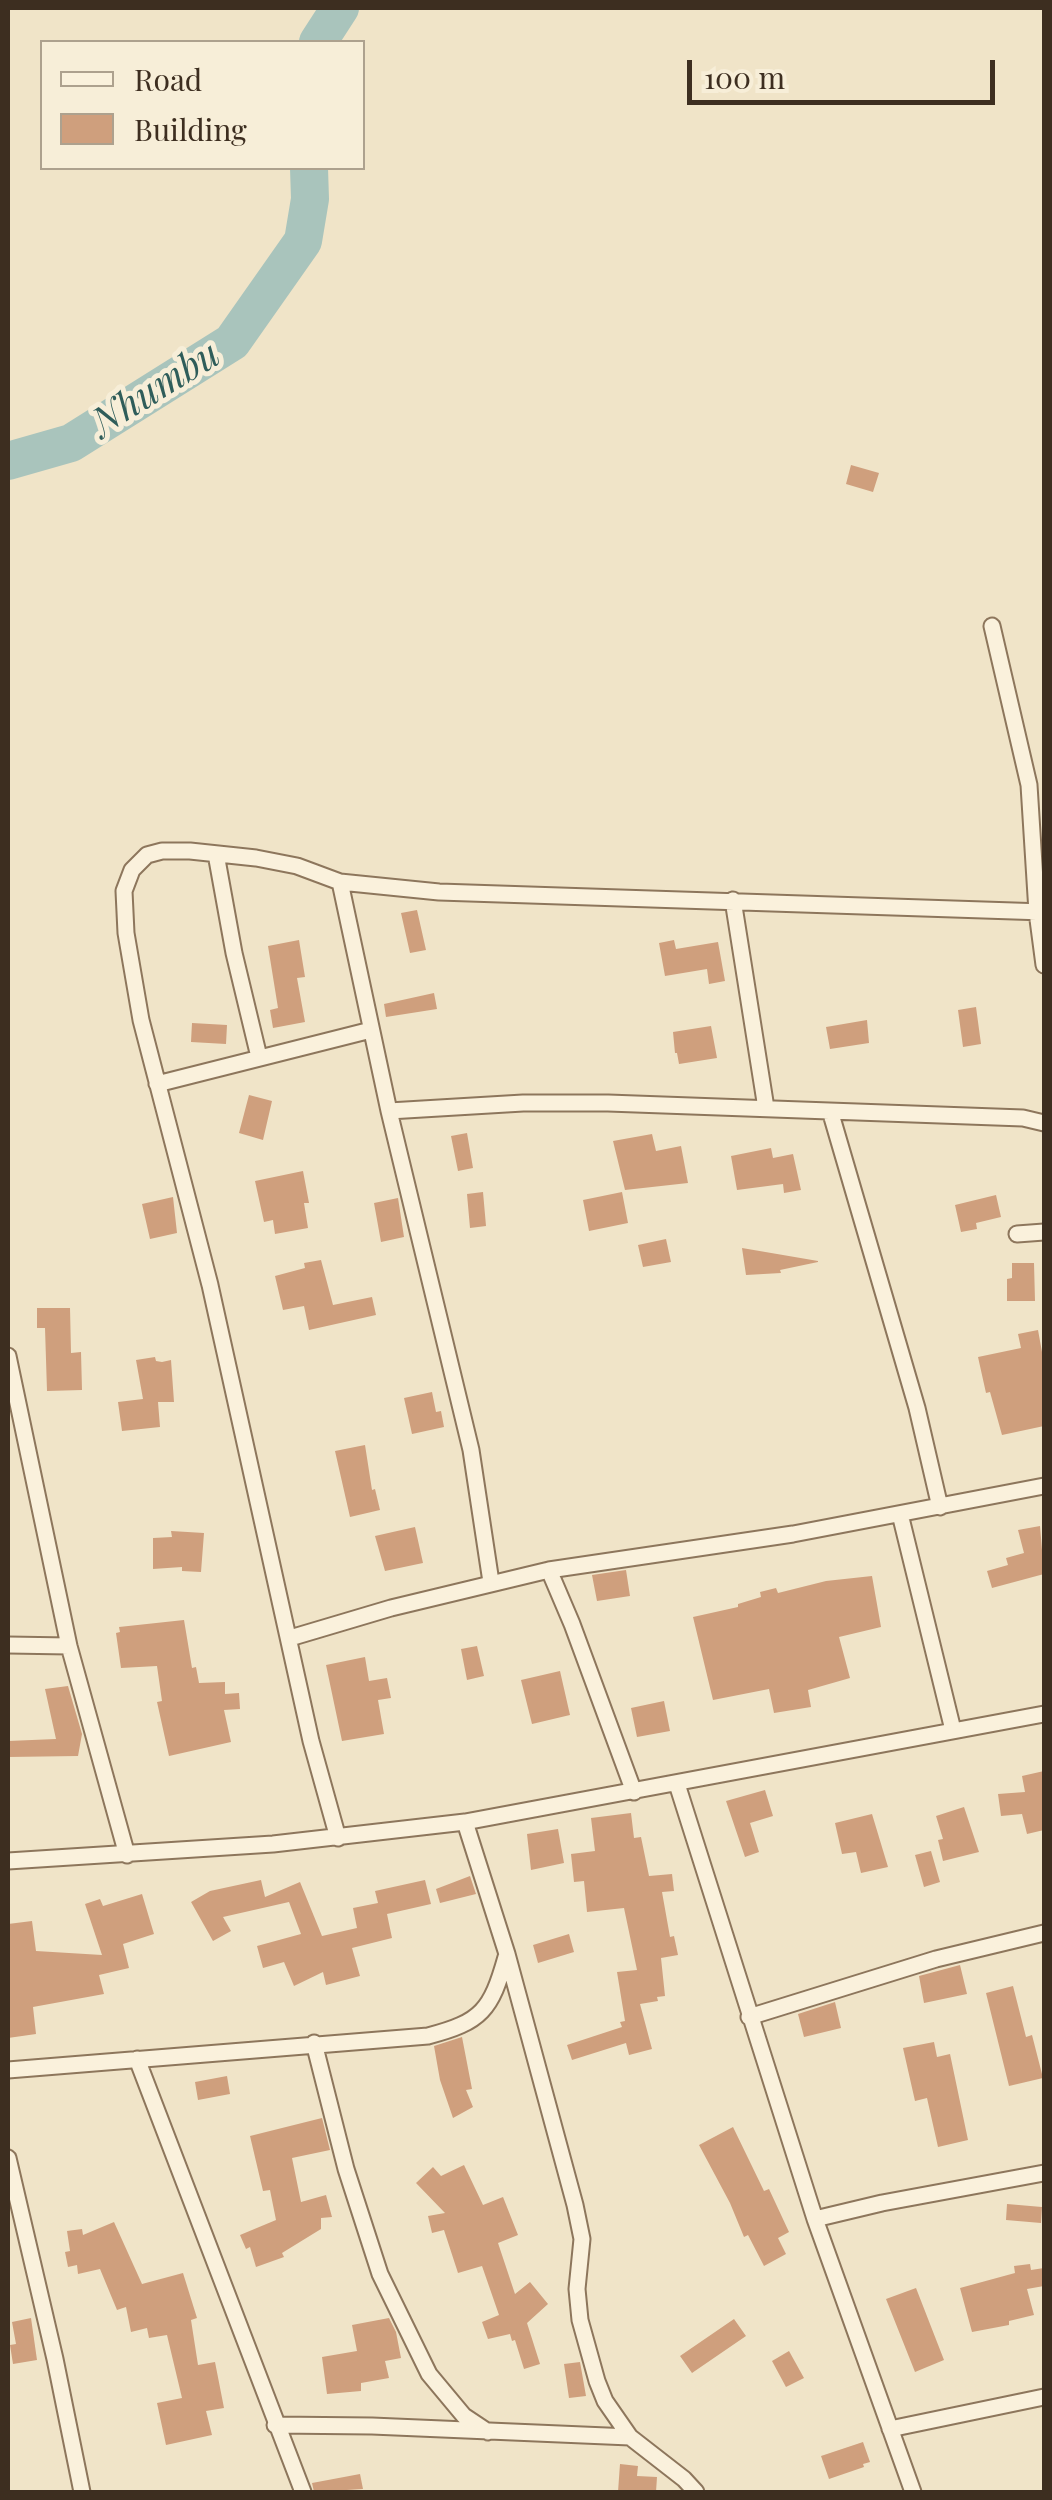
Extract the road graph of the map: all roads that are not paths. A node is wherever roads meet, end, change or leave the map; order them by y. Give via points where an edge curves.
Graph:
1 (992, 626) dead end
2 (216, 854) junction
3 (340, 882) junction
4 (733, 900) junction
5 (1041, 912) edge
6 (1044, 966) edge
7 (371, 1030) junction
8 (259, 1057) junction
9 (157, 1084) junction
10 (766, 1108) junction
11 (1044, 1108) edge
12 (389, 1111) junction
13 (831, 1114) junction
14 (1023, 1118) junction
15 (1044, 1123) edge
16 (1044, 1232) edge
17 (1017, 1234) dead end
18 (8, 1356) edge
19 (1044, 1486) edge
20 (940, 1507) junction
21 (900, 1514) junction
22 (549, 1570) junction
23 (491, 1582) junction
24 (290, 1638) junction
25 (8, 1645) edge
26 (69, 1646) junction
27 (1044, 1714) edge
28 (953, 1730) junction
29 (677, 1784) junction
30 (634, 1792) junction
31 (464, 1822) junction
32 (338, 1838) junction
33 (127, 1855) junction
34 (8, 1860) edge
35 (1044, 1933) edge
36 (507, 1954) junction
37 (749, 2017) junction
38 (314, 2043) junction
39 (137, 2060) junction
40 (8, 2070) edge
41 (8, 2158) edge
42 (1044, 2173) edge
43 (816, 2219) junction
44 (1044, 2396) edge
45 (276, 2426) junction
46 (890, 2429) junction
47 (488, 2432) junction
48 (630, 2437) junction
49 (82, 2492) edge
50 (303, 2492) edge
51 (696, 2492) edge
52 (912, 2492) edge

1 - 5 street via 1029,786
2 - 3 street via 297,866
2 - 8 street
2 - 9 street via 147,855 124,891 126,933
3 - 4 street via 496,896
3 - 7 street
4 - 5 street
4 - 10 street
5 - 6 street
7 - 8 street
7 - 12 street
8 - 9 street
9 - 24 street
10 - 12 street via 523,1103
10 - 13 street
11 - 14 street
12 - 23 street via 470,1450
13 - 14 street
13 - 20 street via 918,1408
14 - 15 street
16 - 17 street
18 - 26 street
19 - 20 street
20 - 21 street
21 - 22 street
21 - 28 street
22 - 23 street
22 - 30 street
23 - 24 street
24 - 32 street
25 - 26 street
26 - 33 street
27 - 28 street
28 - 29 street
29 - 30 street
29 - 37 street
30 - 31 street
31 - 32 street
31 - 36 street
32 - 33 street
33 - 34 street
35 - 37 street
36 - 38 street via 486,2009 463,2027 428,2036
36 - 48 street via 582,2239 576,2288 586,2354
37 - 43 street
38 - 39 street
38 - 47 street via 380,2274 428,2374 464,2416
39 - 40 street
39 - 45 street
41 - 49 street
42 - 43 street
43 - 46 street
44 - 46 street
45 - 47 street
45 - 50 street
46 - 52 street
47 - 48 street
48 - 51 street

